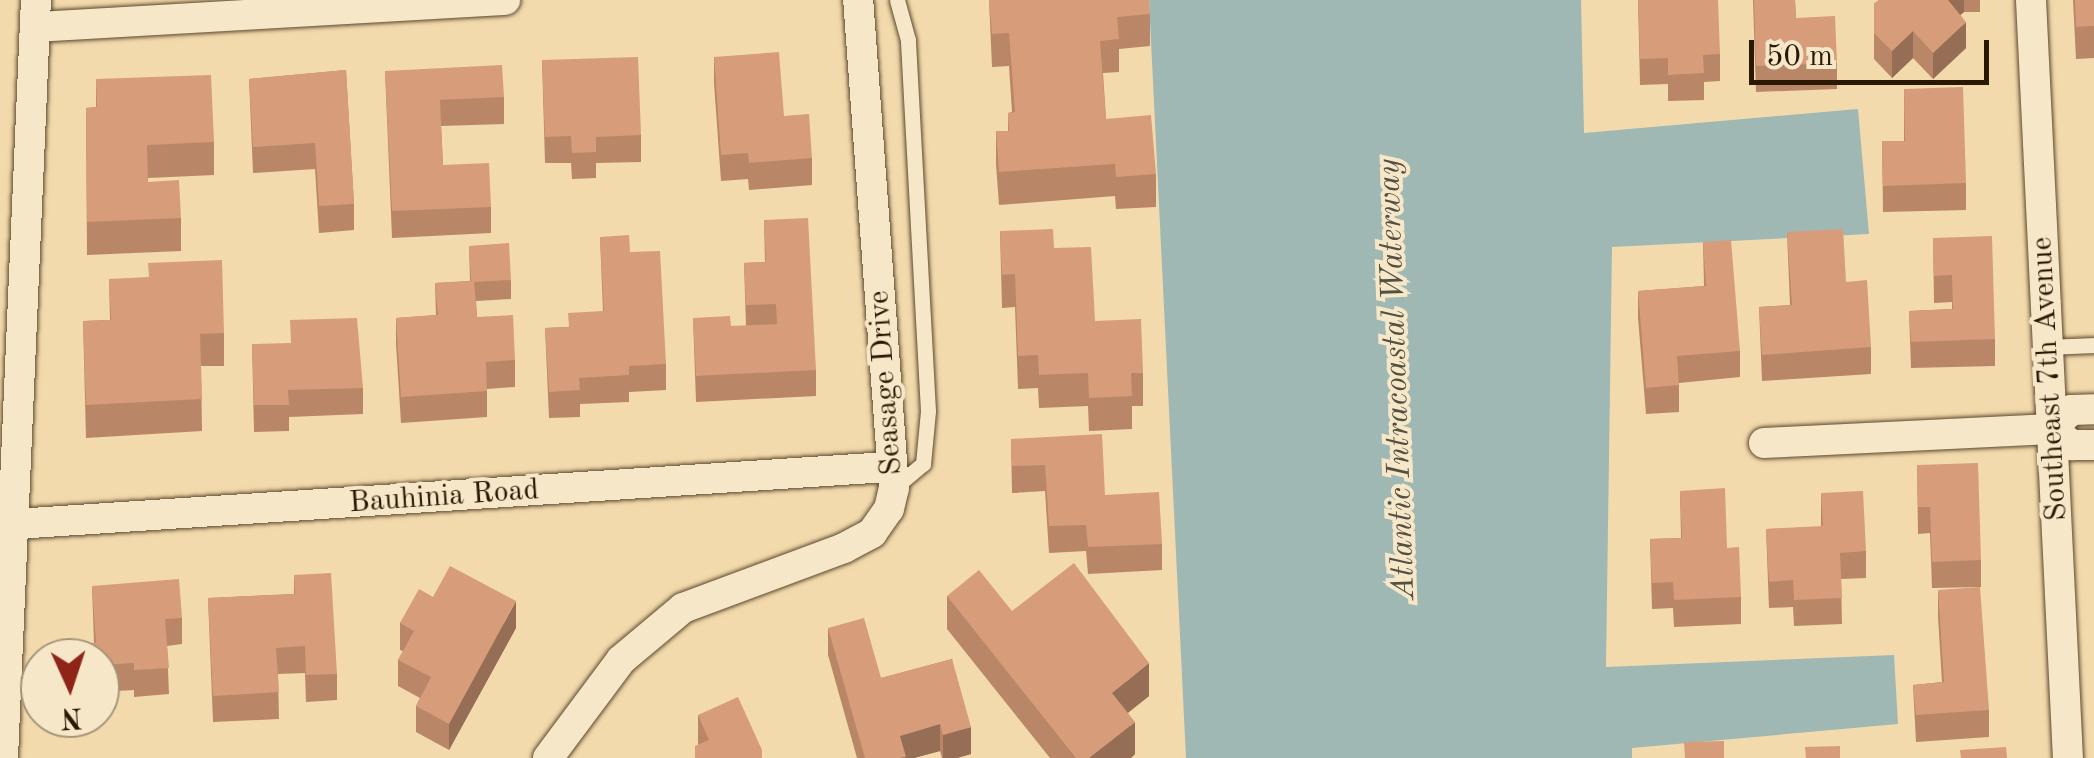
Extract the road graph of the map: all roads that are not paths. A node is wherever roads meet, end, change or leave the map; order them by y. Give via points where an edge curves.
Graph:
1 (505, 0) edge
2 (858, 0) edge
3 (897, 0) edge
4 (2031, 0) edge
5 (36, 14) edge
6 (2094, 345) edge
7 (2048, 348) junction
8 (2094, 409) edge
9 (2052, 429) junction
10 (1764, 443) dead end
11 (2094, 445) edge
12 (891, 478) junction
13 (4, 526) edge
14 (3, 758) edge
15 (548, 758) edge
16 (2068, 758) edge

1 - 5 street
2 - 12 street, Seasage Drive
3 - 12 lane via 908,40 928,412 922,464
4 - 7 street, Southeast 7th Avenue
5 - 13 street
6 - 7 lane
7 - 9 street, Southeast 7th Avenue
8 - 9 street via 2071,410
9 - 10 street
9 - 11 street via 2072,446
9 - 16 street, Southeast 7th Avenue
12 - 13 street, Bauhinia Road
12 - 15 street, Seasage Drive via 872,533 683,608 620,660
13 - 14 street

